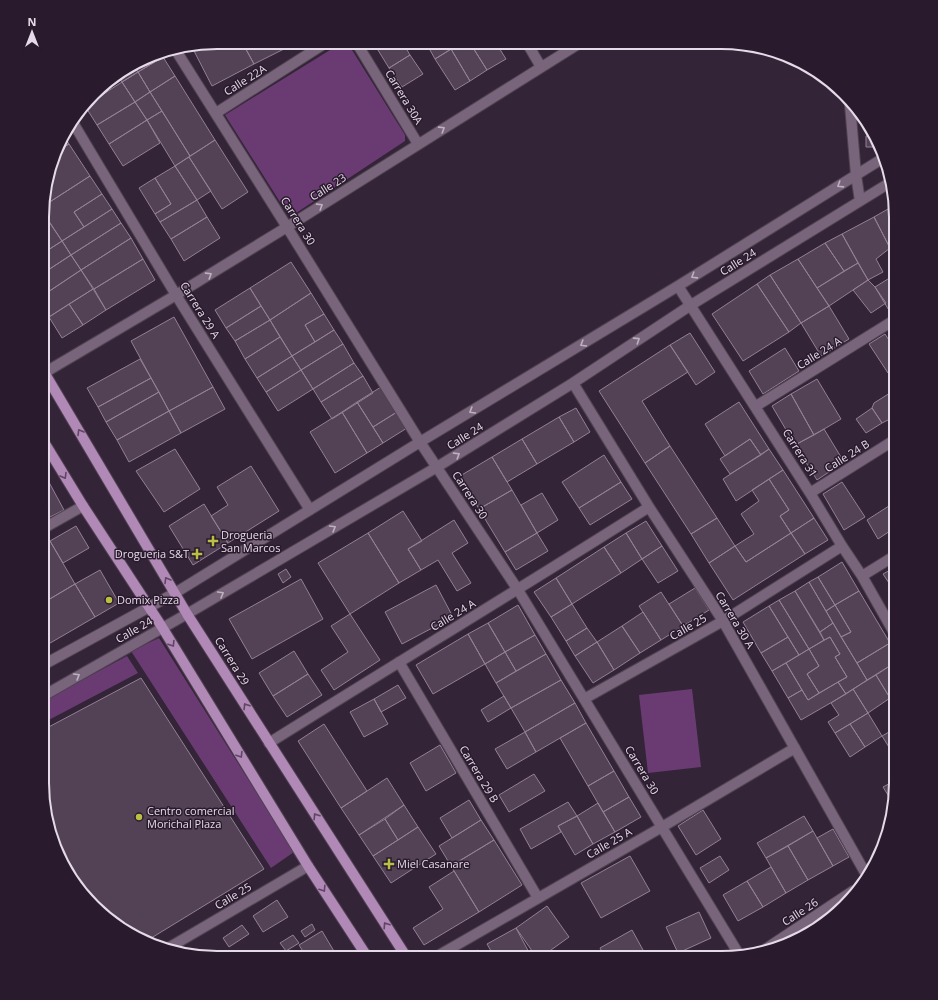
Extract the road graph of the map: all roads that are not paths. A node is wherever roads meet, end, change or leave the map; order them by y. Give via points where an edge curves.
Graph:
1 (316, 49) edge
2 (360, 49) edge
3 (531, 49) edge
4 (570, 49) edge
5 (178, 54) edge
6 (542, 67) junction
7 (851, 111) edge
8 (216, 113) junction
9 (75, 127) edge
10 (418, 144) junction
11 (879, 161) edge
12 (856, 175) junction
13 (886, 185) edge
14 (860, 201) junction
15 (288, 227) junction
16 (678, 286) junction
17 (176, 295) junction
18 (691, 305) junction
19 (889, 323) edge
20 (49, 370) edge
21 (49, 381) edge
22 (572, 383) junction
23 (756, 406) junction
24 (420, 442) junction
25 (889, 443) edge
26 (49, 450) edge
27 (437, 467) junction
28 (810, 493) junction
29 (83, 506) junction
30 (649, 507) junction
31 (310, 510) junction
32 (49, 525) edge
33 (842, 546) junction
34 (889, 559) edge
35 (862, 576) junction
36 (518, 590) junction
37 (175, 593) junction
38 (148, 607) junction
39 (187, 614) junction
40 (723, 621) junction
41 (889, 624) edge
42 (162, 627) junction
43 (49, 662) edge
44 (399, 662) junction
45 (49, 693) edge
46 (584, 699) junction
47 (269, 743) junction
48 (795, 748) junction
49 (662, 827) junction
50 (308, 866) junction
51 (864, 871) edge
52 (845, 896) edge
53 (538, 898) junction
54 (778, 941) edge
55 (174, 945) edge
56 (363, 951) edge
57 (403, 951) edge
58 (446, 951) edge
59 (737, 951) edge

1 - 8 street, Calle 22A
2 - 10 street, Carrera 30A
3 - 6 street
4 - 6 street, Calle 23
5 - 8 street, Carrera 30
10 -> 6 street, Calle 23
7 - 12 street
8 - 15 street, Carrera 30
9 - 17 street, Carrera 29 A
15 -> 10 street, Calle 23
11 - 12 street, Calle 24
12 - 14 street
12 -> 16 street, Calle 24
13 - 14 street, Calle 24
14 - 18 street, Calle 24
17 -> 15 street, Calle 23
15 - 24 street, Carrera 30
16 - 18 street, Carrera 31
16 -> 24 street, Calle 24
17 - 20 street, Calle 23
17 - 31 street, Carrera 29 A
22 -> 18 street, Calle 24
18 - 23 street, Carrera 31
19 - 23 street, Calle 24 A
37 -> 21 main road, Carrera 29
27 -> 22 street, Calle 24
22 - 30 street, Carrera 30 A
23 - 28 street, Carrera 31
24 - 27 street, Carrera 30
24 - 31 street, Calle 24
25 - 28 street, Calle 24 B
26 -> 29 main road
27 - 36 street, Carrera 30
39 -> 27 street, Calle 24
28 - 33 street, Carrera 31
29 - 32 street
29 - 38 main road
30 - 36 street, Calle 24 A
30 - 40 street, Carrera 30 A
31 - 37 street, Calle 24
33 - 35 street, Carrera 31
33 - 40 street, Calle 25
34 - 35 street
35 - 41 street, Carrera 31
36 - 44 street, Calle 24 A
36 - 46 street, Carrera 30
37 - 38 street, Calle 24
37 - 39 main road, Carrera 29
38 - 42 main road
38 - 43 street, Calle 24
39 - 42 street, Calle 24
47 -> 39 main road, Carrera 29
40 - 46 street, Calle 25
40 - 48 street, Carrera 30 A
45 -> 42 street, Calle 24
42 -> 50 main road
44 - 47 street, Calle 24 A
44 - 53 street, Carrera 29 B
46 - 49 street, Carrera 30
57 -> 47 main road, Carrera 29
48 - 49 street, Calle 25 A
48 - 51 street, Carrera 30 A
49 - 53 street, Calle 25 A
49 - 59 street, Carrera 30
50 - 55 street, Calle 25
50 -> 56 main road
52 - 54 street, Calle 26
53 - 58 street, Calle 25 A

